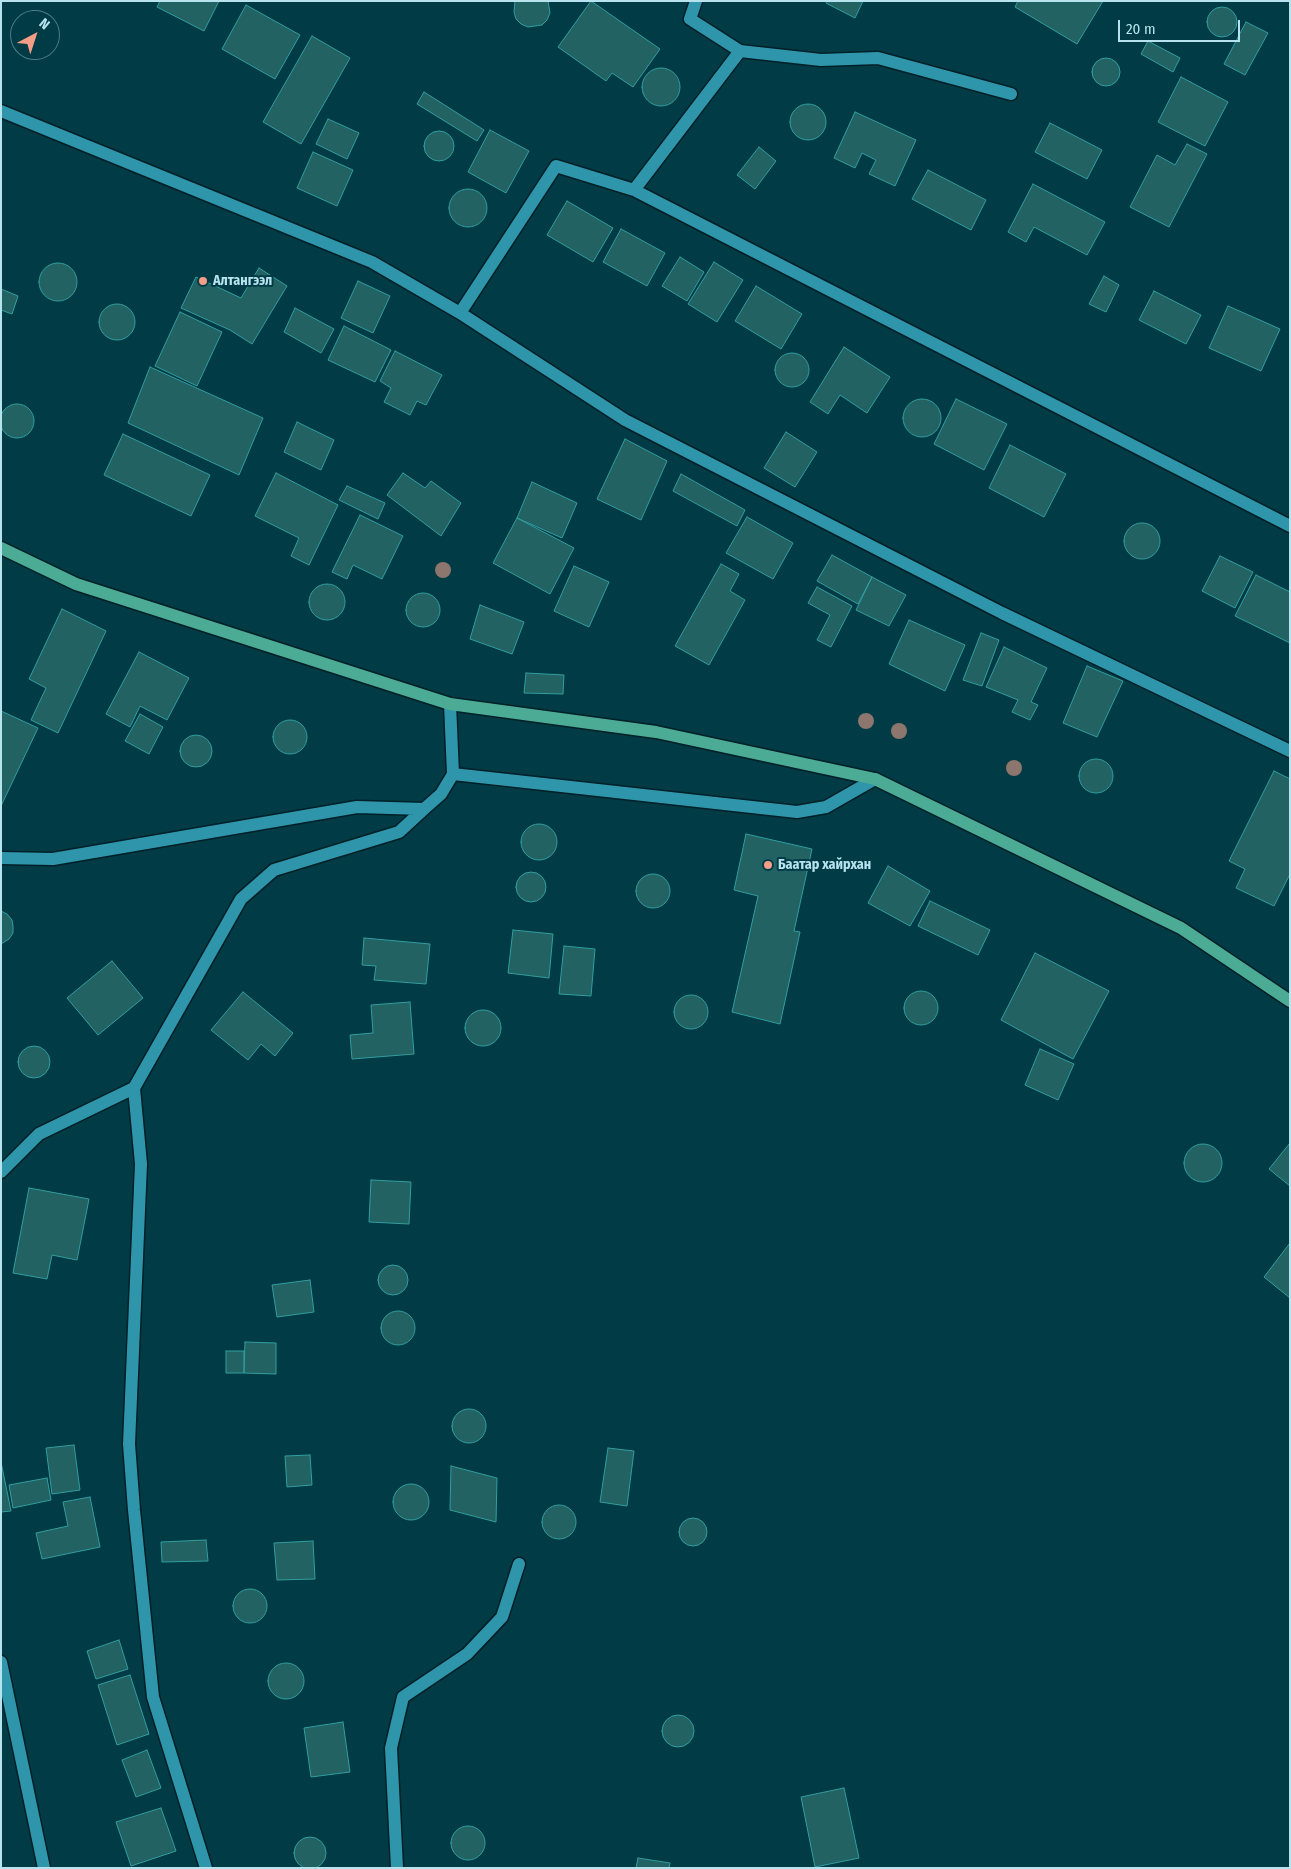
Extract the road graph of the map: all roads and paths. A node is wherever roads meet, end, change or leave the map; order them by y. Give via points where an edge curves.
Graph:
1 (696, 1) edge
2 (740, 51) junction
3 (1011, 94) dead end
4 (1, 111) edge
5 (634, 190) junction
6 (460, 313) junction
7 (1290, 526) edge
8 (1, 548) edge
9 (450, 704) junction
10 (1290, 751) edge
11 (453, 774) junction
12 (875, 779) junction
13 (424, 809) junction
14 (1, 858) edge
15 (1290, 1001) edge
16 (134, 1088) junction
17 (1, 1172) edge
18 (519, 1564) dead end
19 (1, 1662) edge
20 (44, 1868) edge
21 (206, 1868) edge
22 (397, 1868) edge

1 - 2 street via 690,19
2 - 3 street via 821,60 878,58
2 - 5 street
4 - 6 street via 372,262
5 - 6 street via 556,166
5 - 7 street
6 - 10 street via 625,420 1002,613
8 - 9 main road via 76,584
9 - 11 street
9 - 12 main road via 656,732
11 - 12 street via 797,812 826,807
11 - 13 street via 441,794
12 - 15 main road via 1182,928
13 - 14 street via 357,808 53,859
13 - 16 street via 399,832 274,870 241,899
16 - 17 street via 39,1134
16 - 21 street via 141,1164 129,1444 134,1510 153,1697
18 - 22 street via 502,1617 467,1654 403,1697 391,1748
19 - 20 street

